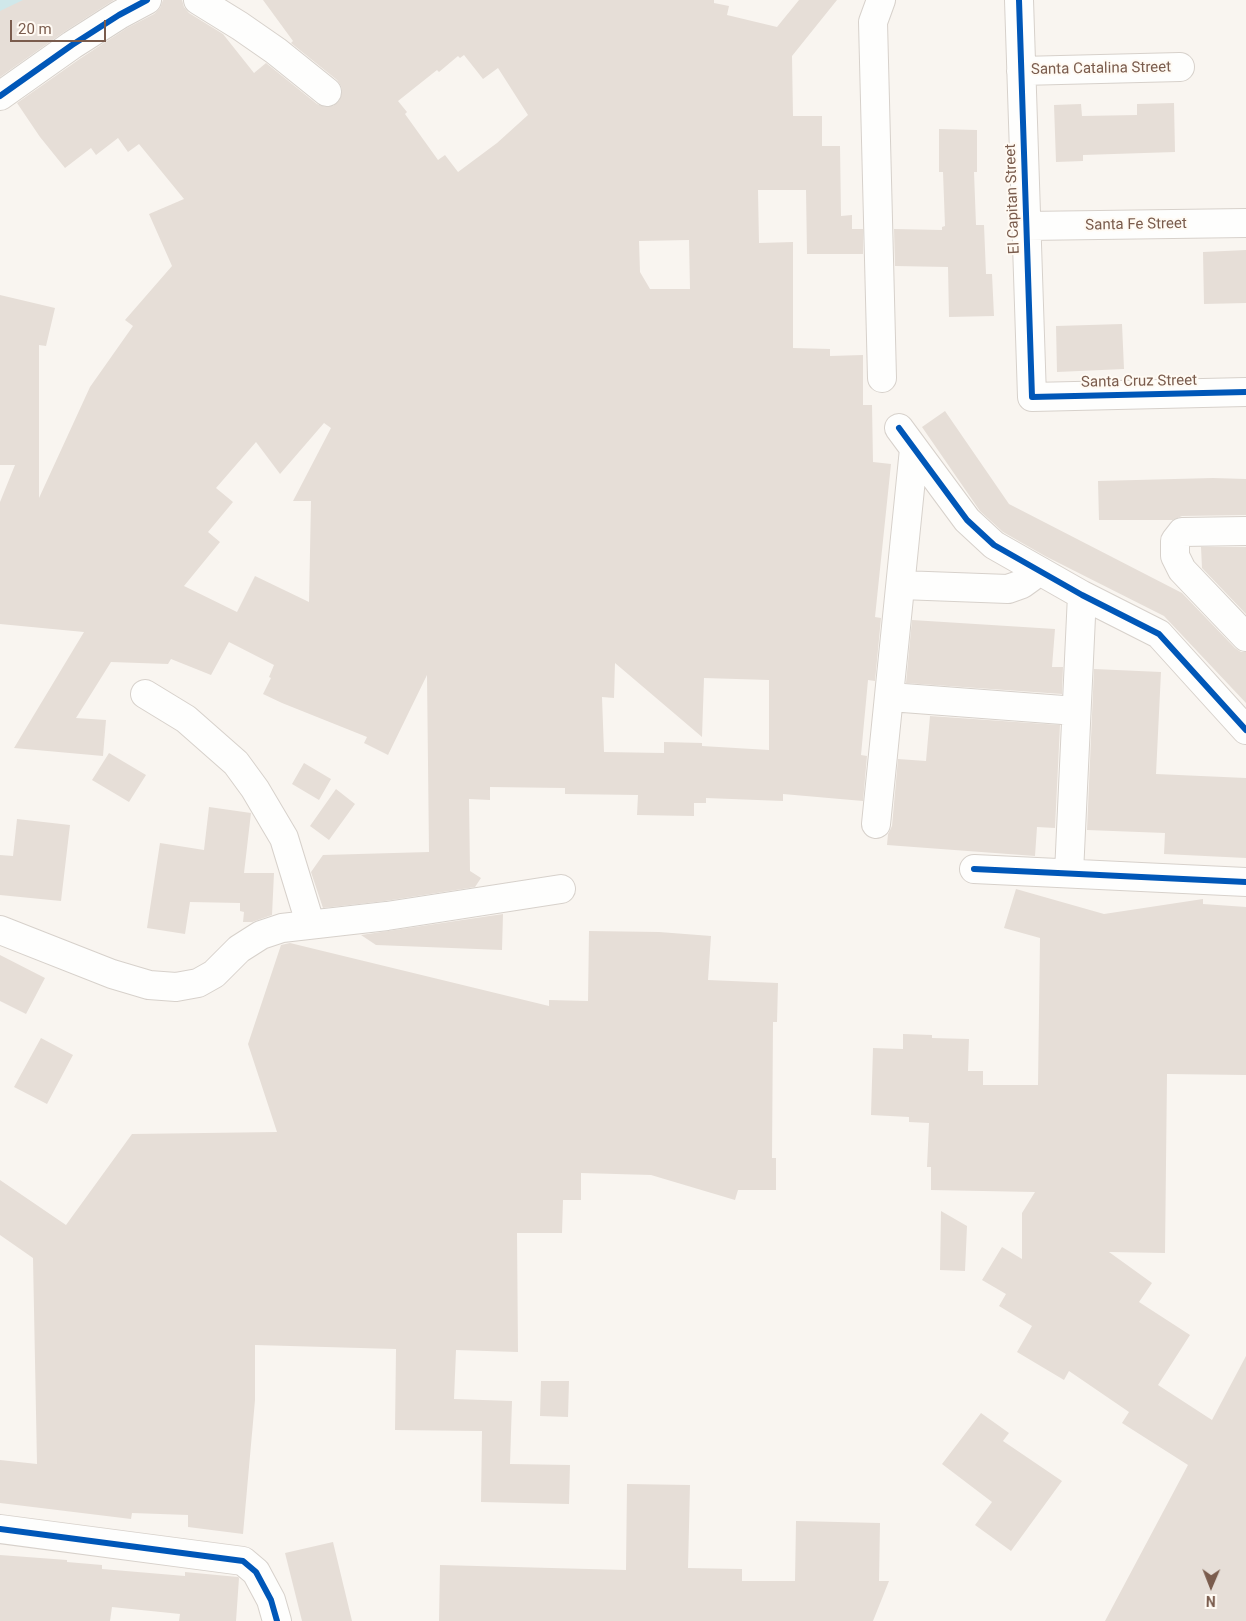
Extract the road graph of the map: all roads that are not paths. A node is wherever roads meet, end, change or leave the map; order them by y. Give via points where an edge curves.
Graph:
1 (147, 0) edge
2 (198, 0) edge
3 (881, 0) edge
4 (1019, 0) edge
5 (1180, 67) dead end
6 (1021, 71) junction
7 (327, 92) dead end
8 (0, 96) edge
9 (1246, 223) edge
10 (1026, 226) junction
11 (882, 378) dead end
12 (1246, 392) edge
13 (1032, 397) joint
14 (1246, 531) edge
15 (1040, 571) junction
16 (901, 585) junction
17 (1082, 595) junction
18 (1246, 637) edge
19 (145, 694) dead end
20 (890, 697) junction
21 (1076, 711) junction
22 (1246, 730) edge
23 (876, 824) dead end
24 (974, 868) dead end
25 (1069, 873) junction
26 (1246, 882) edge
27 (561, 889) dead end
28 (310, 923) junction
29 (0, 930) edge
30 (0, 1529) edge
31 (276, 1621) edge

1 - 8 street via 88,35
2 - 7 street via 276,51
3 - 11 street via 873,22
4 - 6 street, El Capitan Street
5 - 6 street, Santa Catalina Street
6 - 10 street, El Capitan Street
9 - 10 street, Santa Fe Street
10 - 13 street, El Capitan Street
12 - 13 street, Santa Cruz Street
14 - 18 street via 1182,532 1175,541 1175,556 1182,570
15 - 16 street via 1022,584 1008,589
15 - 16 street via 994,545 967,520 907,438
15 - 17 street
16 - 20 street
17 - 21 street
17 - 22 street via 1159,634
19 - 28 street via 186,719 236,763 255,789 284,838
20 - 21 street
20 - 23 street
21 - 25 street
24 - 25 street
25 - 26 street
27 - 28 street via 387,916
28 - 29 street via 261,935 198,984 176,987 149,985 112,974
30 - 31 street via 243,1561 256,1572 271,1600

